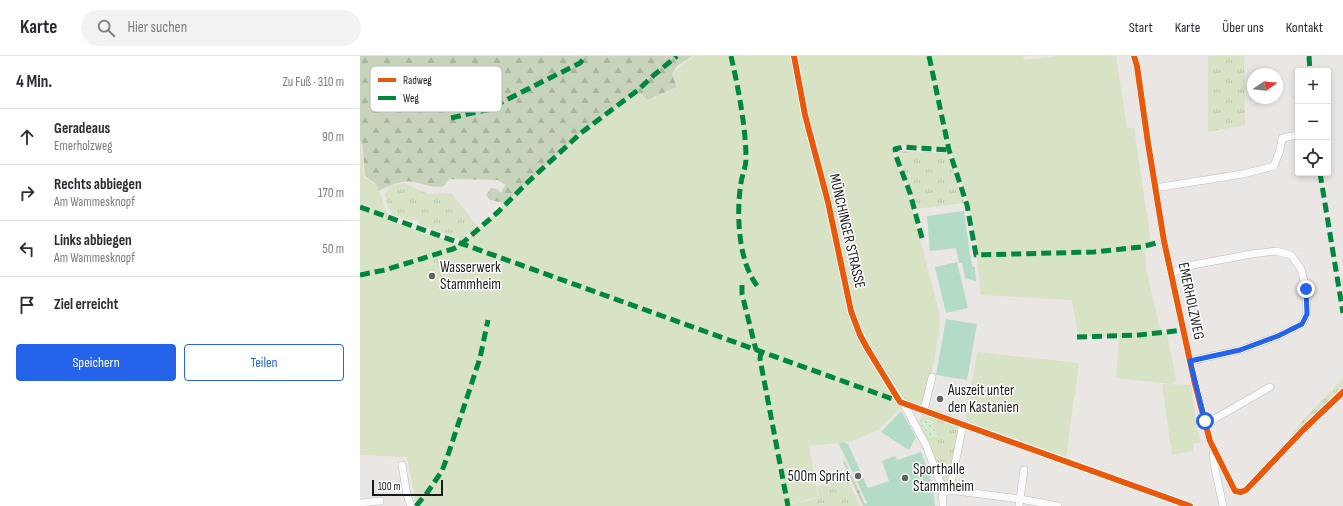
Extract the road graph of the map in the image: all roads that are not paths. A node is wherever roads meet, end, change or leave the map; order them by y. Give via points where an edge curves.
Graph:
1 (794, 56) edge
2 (1134, 56) edge
3 (1295, 136) edge
4 (1156, 188) junction
5 (1172, 273) junction
6 (1190, 361) junction
7 (932, 377) dead end
8 (1270, 387) dead end
9 (1343, 392) edge
10 (900, 402) junction
11 (922, 409) junction
12 (1205, 421) junction
13 (913, 423) junction
14 (1213, 448) junction
15 (402, 465) dead end
16 (1024, 470) dead end
17 (1226, 473) junction
18 (946, 491) junction
19 (380, 501) dead end
20 (360, 503) edge
21 (1019, 503) edge
22 (411, 506) edge
23 (943, 506) edge
24 (1058, 506) edge
25 (1224, 506) edge

1 - 10 street, MÜNCHINGER STRASSE via 802,102 828,202 851,311 867,348
2 - 4 street, EMERHOLZWEG
3 - 4 street via 1282,138 1274,166 1243,174
4 - 5 street, EMERHOLZWEG
5 - 6 street, EMERHOLZWEG
5 - 6 street via 1193,265 1276,251 1291,255 1301,268 1306,289 1307,314 1302,324 1240,350
6 - 12 street, EMERHOLZWEG
7 - 11 street
8 - 12 street via 1216,418
9 - 17 street, EMERHOLZWEG via 1246,490 1234,491
10 - 11 street
10 - 13 street, MÜNCHINGER STRASSE
11 - 13 street
11 - 18 street, MÜNCHINGER STRASSE via 963,424 954,469
12 - 14 street, EMERHOLZWEG
13 - 18 street, MÜNCHINGER STRASSE via 930,453 942,487
14 - 17 street, EMERHOLZWEG
14 - 25 street, EMERHOLZWEG
15 - 22 street
16 - 21 street
17 - 25 street, EMERHOLZWEG
18 - 21 street
18 - 23 street, MÜNCHINGER STRASSE
19 - 20 street
21 - 24 street

